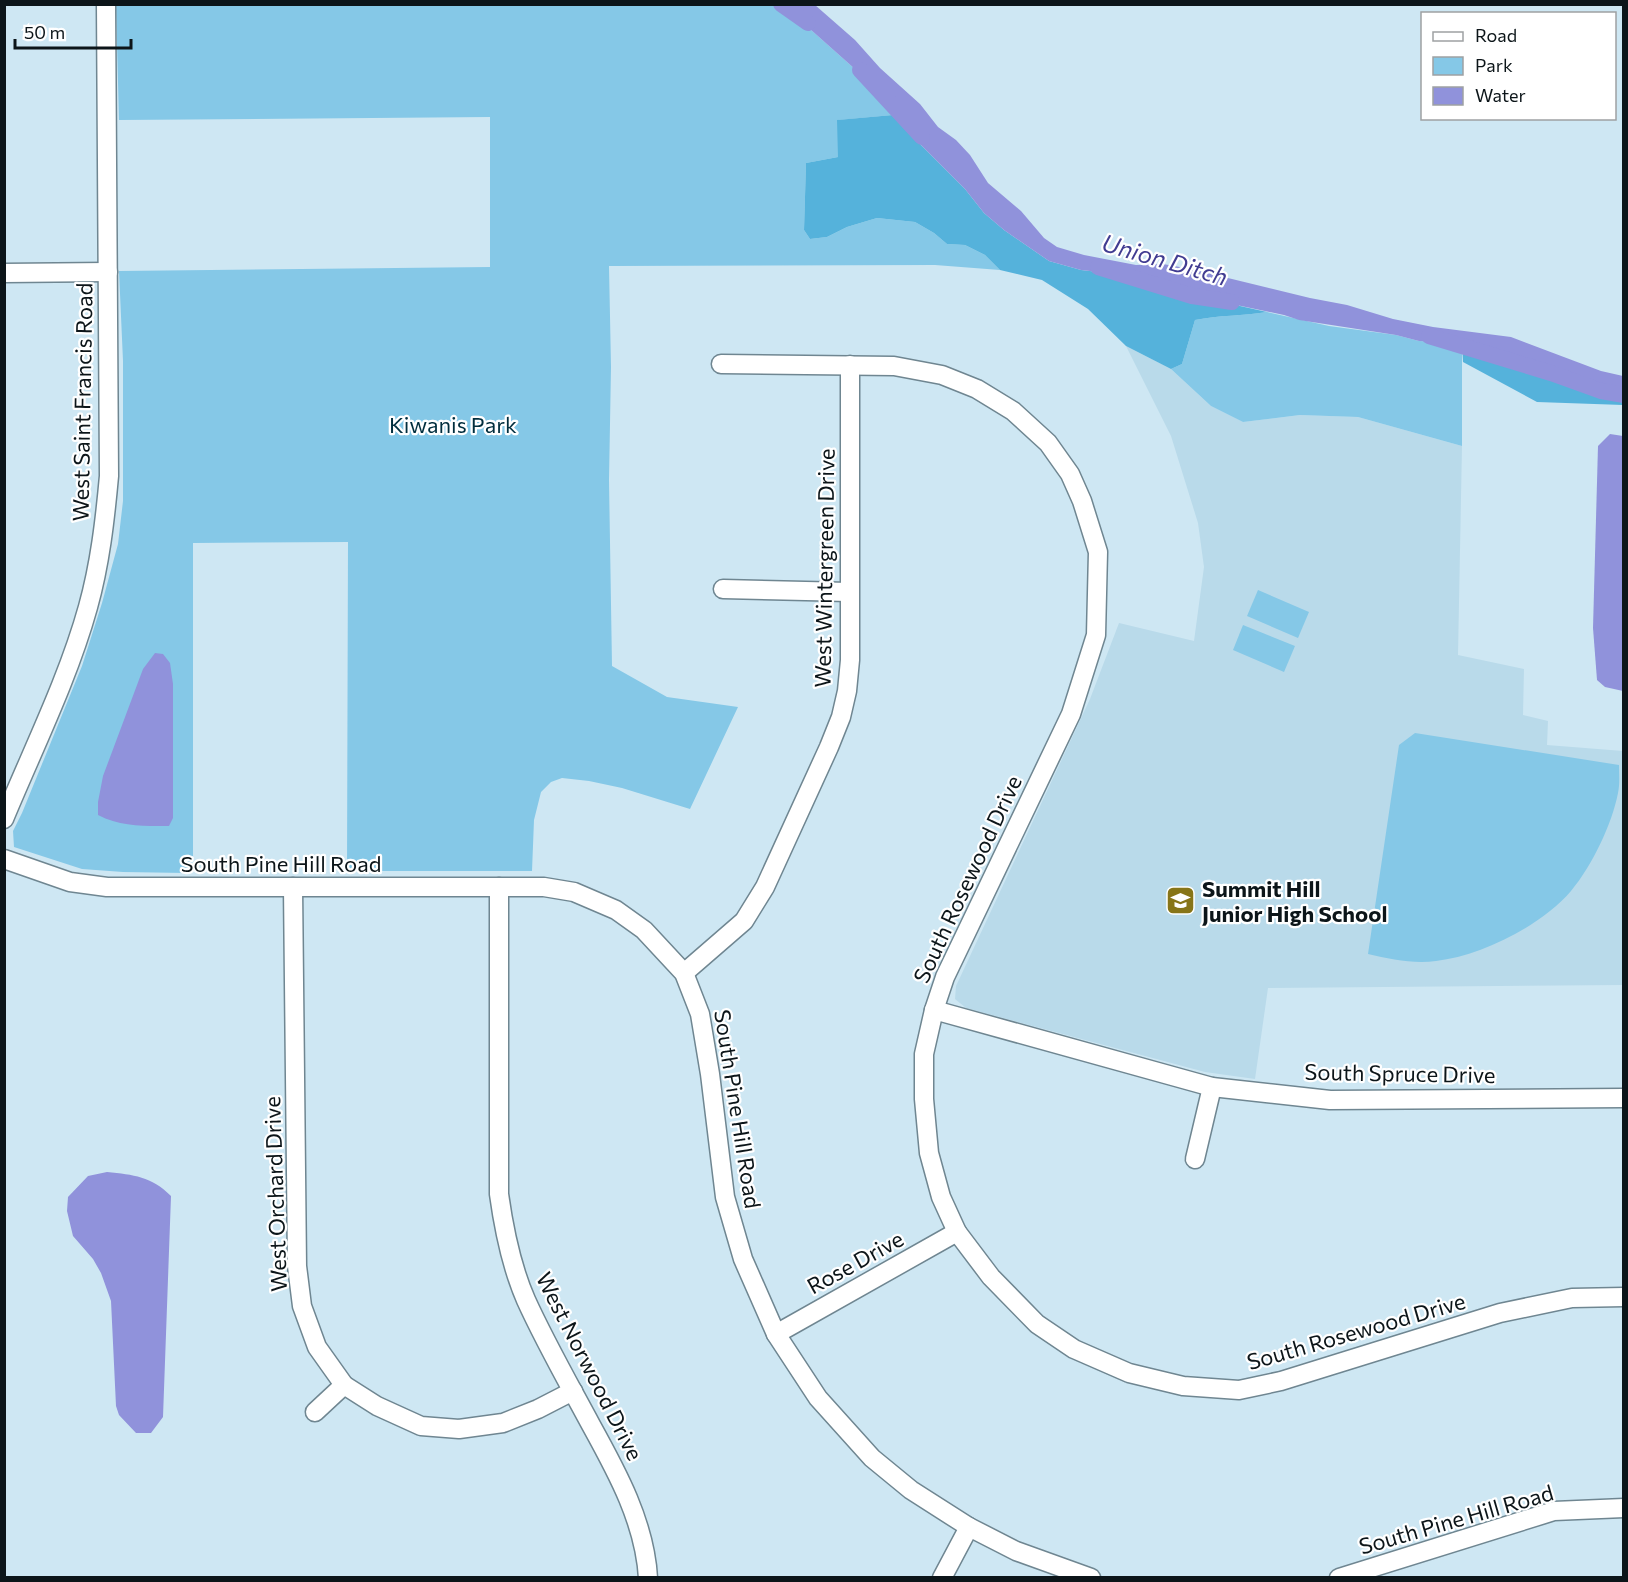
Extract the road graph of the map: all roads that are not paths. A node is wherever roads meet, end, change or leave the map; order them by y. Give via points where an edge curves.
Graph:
1 (106, 4) edge
2 (108, 272) junction
3 (4, 273) edge
4 (721, 364) dead end
5 (850, 365) junction
6 (723, 589) dead end
7 (849, 592) junction
8 (4, 819) edge
9 (4, 859) edge
10 (293, 887) junction
11 (499, 887) junction
12 (684, 973) junction
13 (934, 1010) junction
14 (1212, 1088) junction
15 (1623, 1098) edge
16 (1195, 1159) dead end
17 (957, 1232) junction
18 (1623, 1297) edge
19 (776, 1334) junction
20 (344, 1384) junction
21 (573, 1391) junction
22 (315, 1412) dead end
23 (1623, 1508) edge
24 (969, 1527) junction
25 (648, 1578) edge
26 (942, 1578) edge
27 (1091, 1578) edge
28 (1339, 1578) edge

1 - 2 street, West Saint Francis Road
2 - 3 street
2 - 8 street, West Saint Francis Road via 109,476 103,540 88,607 65,673
4 - 5 street, South Rosewood Drive
5 - 7 street, West Wintergreen Drive
5 - 13 street, South Rosewood Drive via 894,366 942,375 977,389 1013,411 1048,443 1070,474 1098,552 1096,635 1076,701 945,978
6 - 7 street
7 - 12 street, West Wintergreen Drive via 847,691 830,747 765,887 744,921
9 - 10 street, South Pine Hill Road via 70,882 107,887
10 - 11 street, South Pine Hill Road
10 - 20 street, West Orchard Drive via 297,1266 302,1306 317,1347
11 - 12 street, South Pine Hill Road via 574,892 616,910 644,930
11 - 21 street, West Norwood Drive via 499,1194 513,1267
12 - 19 street, South Pine Hill Road via 700,1014 724,1197 743,1259
13 - 14 street, South Spruce Drive
13 - 17 street, South Rosewood Drive via 924,1054 929,1152 940,1197
14 - 15 street, South Spruce Drive via 1330,1100
14 - 16 street
17 - 18 street, South Rosewood Drive via 991,1277 1037,1324 1074,1349 1129,1373 1183,1386 1239,1390 1281,1381 1500,1313 1572,1298
17 - 19 street, Rose Drive
19 - 24 street, South Pine Hill Road via 818,1398 872,1458
20 - 21 street, West Orchard Drive via 377,1406 421,1426 459,1429 503,1423
20 - 22 street
21 - 25 street, West Norwood Drive via 622,1482 639,1533
23 - 28 street, South Pine Hill Road via 1554,1511
24 - 26 street
24 - 27 street, South Pine Hill Road via 1016,1551

